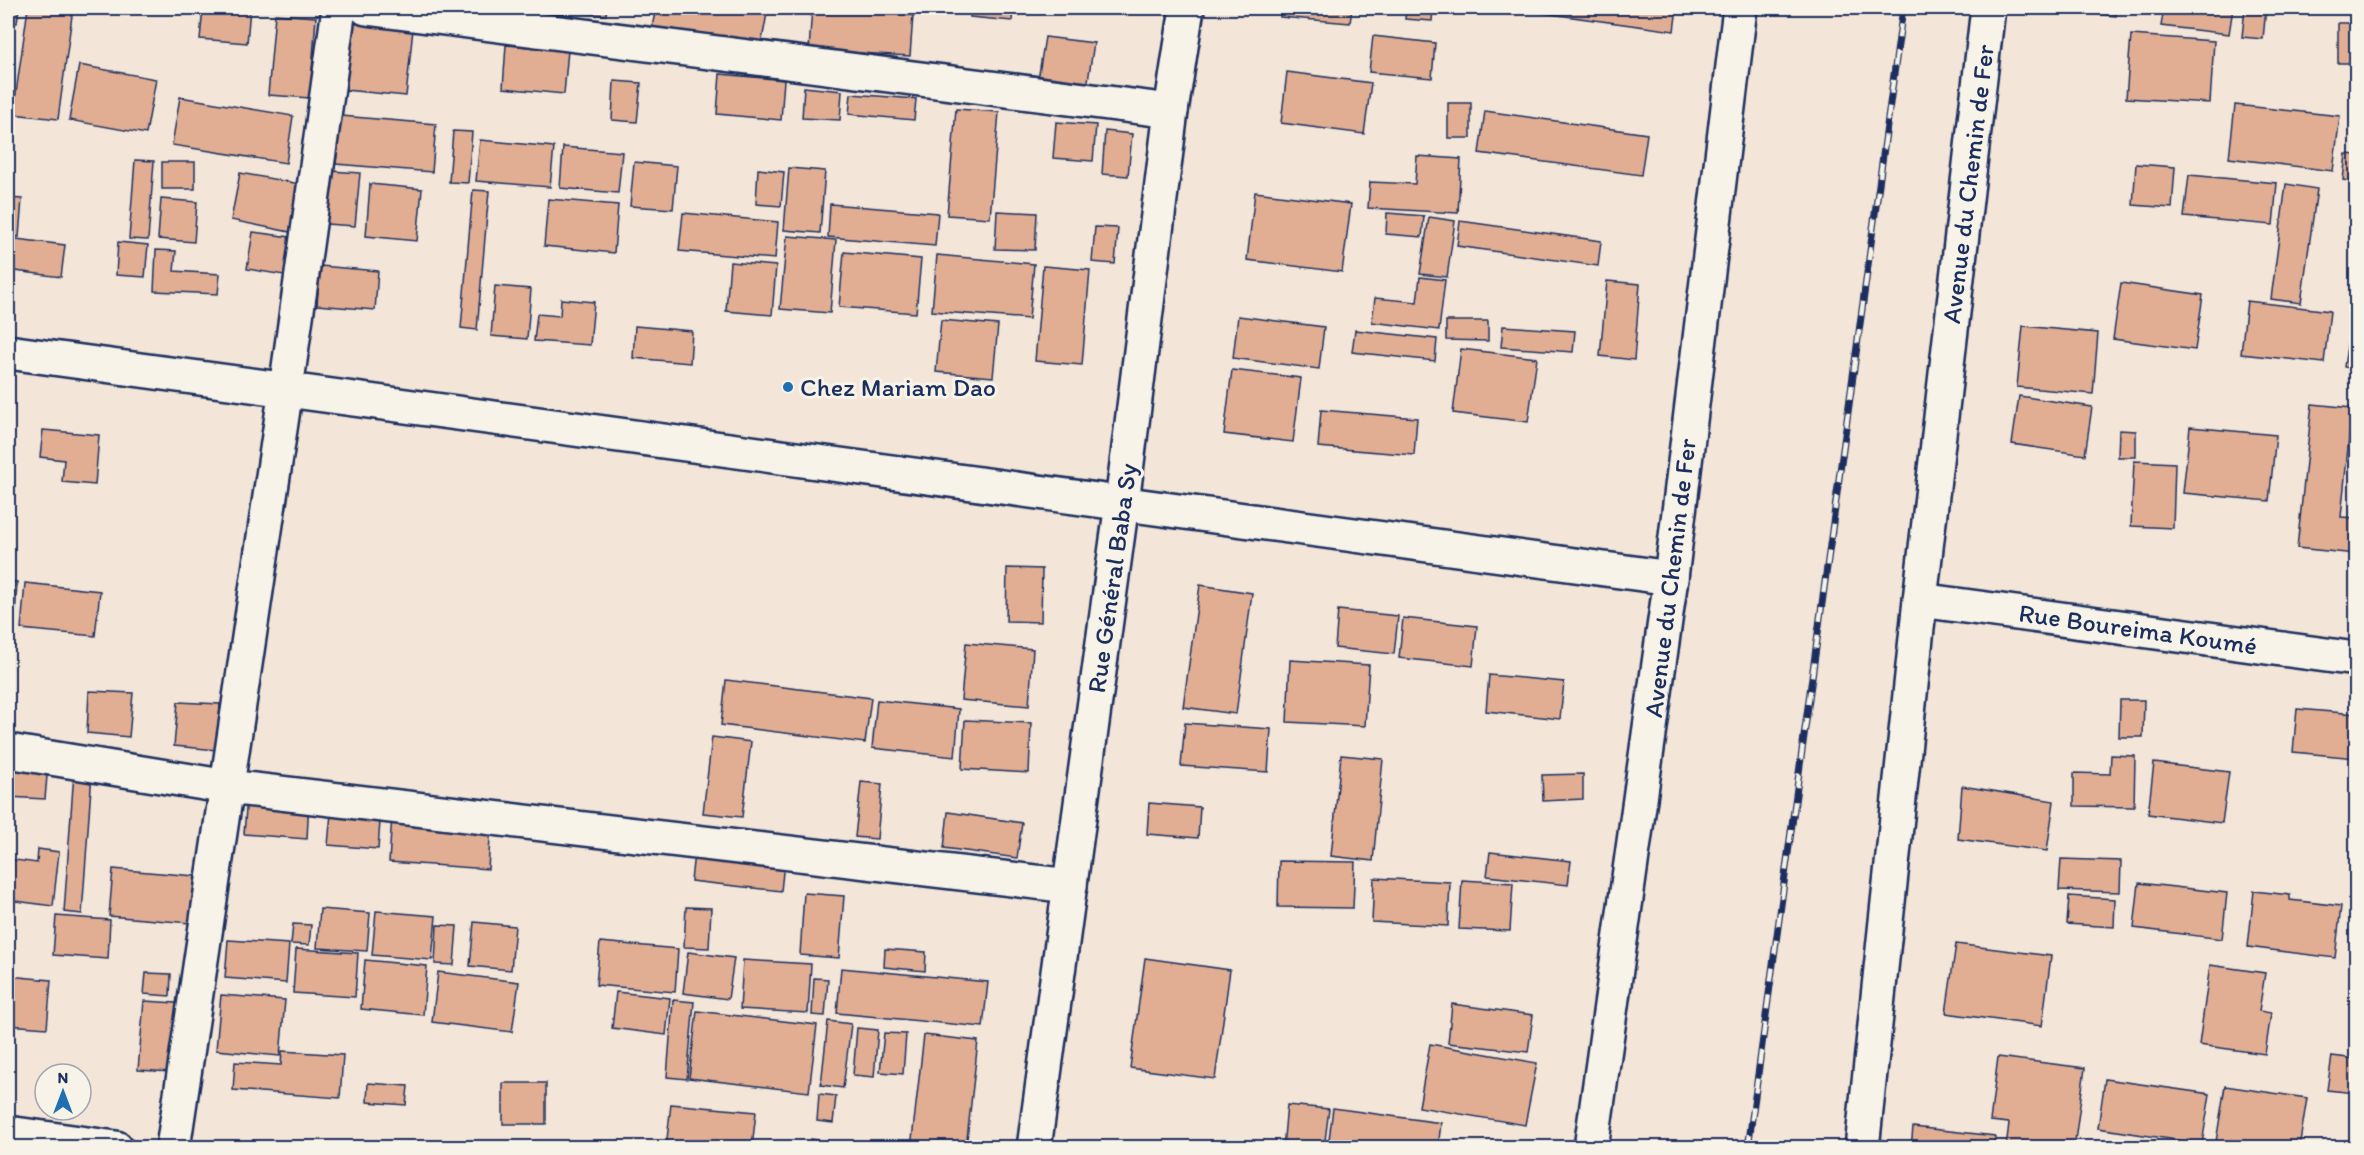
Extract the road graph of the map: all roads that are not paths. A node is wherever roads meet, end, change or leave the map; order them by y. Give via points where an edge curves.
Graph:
1 (339, 8) edge
2 (366, 8) edge
3 (1186, 8) edge
4 (1740, 8) edge
5 (1988, 8) edge
6 (1171, 111) junction
7 (8, 351) edge
8 (286, 389) junction
9 (1122, 503) junction
10 (1671, 578) junction
11 (1920, 600) junction
12 (2356, 659) edge
13 (8, 751) edge
14 (228, 787) junction
15 (1070, 886) junction
16 (8, 1133) edge
17 (116, 1148) edge
18 (173, 1148) edge
19 (1034, 1148) edge
20 (1591, 1148) edge
21 (1862, 1148) edge

1 - 8 street
2 - 6 street
3 - 6 street, Rue Général Baba Sy
4 - 10 street, Avenue du Chemin de Fer
5 - 11 street, Avenue du Chemin de Fer
6 - 9 street, Rue Général Baba Sy
7 - 8 street
8 - 9 street
8 - 14 street
9 - 10 street
9 - 15 street, Rue Général Baba Sy
10 - 20 street, Avenue du Chemin de Fer
11 - 12 street, Rue Boureima Koumé
11 - 21 street, Avenue du Chemin de Fer
13 - 14 street
14 - 15 street
14 - 18 street
15 - 19 street, Rue Général Baba Sy
16 - 17 street

